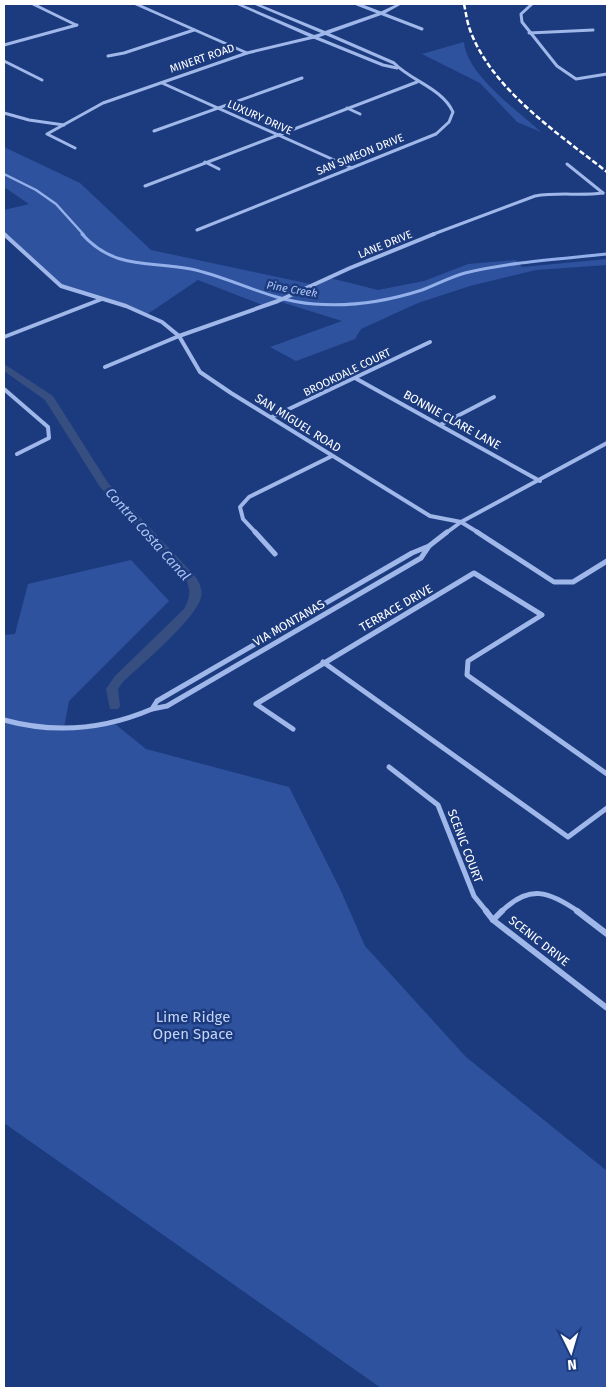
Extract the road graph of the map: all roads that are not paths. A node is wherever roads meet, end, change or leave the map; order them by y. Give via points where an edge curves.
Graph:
1 (33, 4) edge
2 (136, 4) edge
3 (237, 4) edge
4 (255, 4) edge
5 (357, 4) edge
6 (400, 4) edge
7 (532, 4) edge
8 (382, 13) junction
9 (422, 29) dead end
10 (195, 30) junction
11 (593, 30) dead end
12 (325, 33) junction
13 (529, 33) junction
14 (314, 36) junction
15 (4, 45) edge
16 (247, 53) junction
17 (108, 56) dead end
18 (4, 61) edge
19 (397, 68) junction
20 (607, 74) edge
21 (302, 78) dead end
22 (42, 80) dead end
23 (161, 82) junction
24 (418, 82) junction
25 (219, 108) junction
26 (347, 108) junction
27 (4, 113) edge
28 (360, 114) dead end
29 (64, 125) junction
30 (154, 131) dead end
31 (278, 134) junction
32 (75, 148) dead end
33 (205, 162) junction
34 (567, 164) dead end
35 (352, 168) junction
36 (219, 169) dead end
37 (145, 186) dead end
38 (197, 230) dead end
39 (4, 234) edge
40 (103, 299) junction
41 (179, 336) junction
42 (4, 337) edge
43 (430, 342) dead end
44 (105, 367) dead end
45 (355, 378) junction
46 (4, 389) edge
47 (494, 397) dead end
48 (272, 417) junction
49 (440, 425) junction
50 (607, 443) edge
51 (17, 454) dead end
52 (332, 456) junction
53 (540, 481) junction
54 (461, 522) junction
55 (429, 546) junction
56 (275, 554) dead end
57 (607, 561) edge
58 (323, 662) junction
59 (152, 709) junction
60 (4, 720) edge
61 (293, 729) dead end
62 (390, 767) dead end
63 (607, 774) edge
64 (607, 808) edge
65 (493, 920) junction
66 (607, 934) edge
67 (607, 1008) edge

1 - 15 street via 77,25
2 - 10 street
3 - 14 street, SAN SIMEON DRIVE
4 - 12 street, SAN SIMEON DRIVE
5 - 8 street
6 - 8 street, MINERT ROAD
7 - 13 street via 521,14
8 - 9 street
8 - 12 street, MINERT ROAD
10 - 16 street
10 - 17 street
11 - 13 street
12 - 14 street, MINERT ROAD
12 - 19 street, SAN SIMEON DRIVE via 394,63
13 - 20 street via 557,66 576,79
14 - 16 street, MINERT ROAD
14 - 19 street, SAN SIMEON DRIVE
16 - 23 street, MINERT ROAD
18 - 22 street
19 - 24 street, SAN SIMEON DRIVE
21 - 25 street
23 - 25 street, LUXURY DRIVE
23 - 29 street, MINERT ROAD via 102,103
24 - 26 street
24 - 35 street, SAN SIMEON DRIVE via 448,100 453,110 452,119 446,127
25 - 30 street
25 - 31 street, LUXURY DRIVE
26 - 28 street
26 - 31 street
27 - 29 street
29 - 32 street, MINERT ROAD via 47,134
31 - 33 street
31 - 35 street, LUXURY DRIVE
33 - 36 street
33 - 37 street
34 - 41 street, LANE DRIVE via 603,193 535,196 350,268 278,301
35 - 38 street, SAN SIMEON DRIVE
39 - 40 street, SAN MIGUEL ROAD via 61,286
40 - 41 street, SAN MIGUEL ROAD via 162,322
40 - 42 street
41 - 44 street, LANE DRIVE
41 - 48 street, SAN MIGUEL ROAD via 200,372
43 - 45 street, BROOKDALE COURT
45 - 48 street, BROOKDALE COURT
45 - 49 street, BONNIE CLARE LANE
46 - 51 street via 48,427 49,438
47 - 49 street
48 - 52 street, SAN MIGUEL ROAD
49 - 53 street, BONNIE CLARE LANE
50 - 53 street
52 - 54 street, SAN MIGUEL ROAD via 430,516
52 - 56 street via 249,498 240,507 243,519
53 - 54 street
54 - 55 street, VIA MONTANAS
54 - 57 street via 554,582 573,582
55 - 59 street, VIA MONTANAS via 412,552 157,701
55 - 59 street, VIA MONTANAS via 421,558 167,706
58 - 61 street via 256,704
58 - 63 street, TERRACE DRIVE via 474,573 542,615 468,661 467,675
58 - 64 street via 568,837
59 - 60 street, VIA MONTANAS via 115,724 95,727 46,729
62 - 65 street, SCENIC COURT via 438,805 474,896
65 - 66 street, SCENIC DRIVE via 521,896 543,892 569,905
65 - 67 street, SCENIC DRIVE

